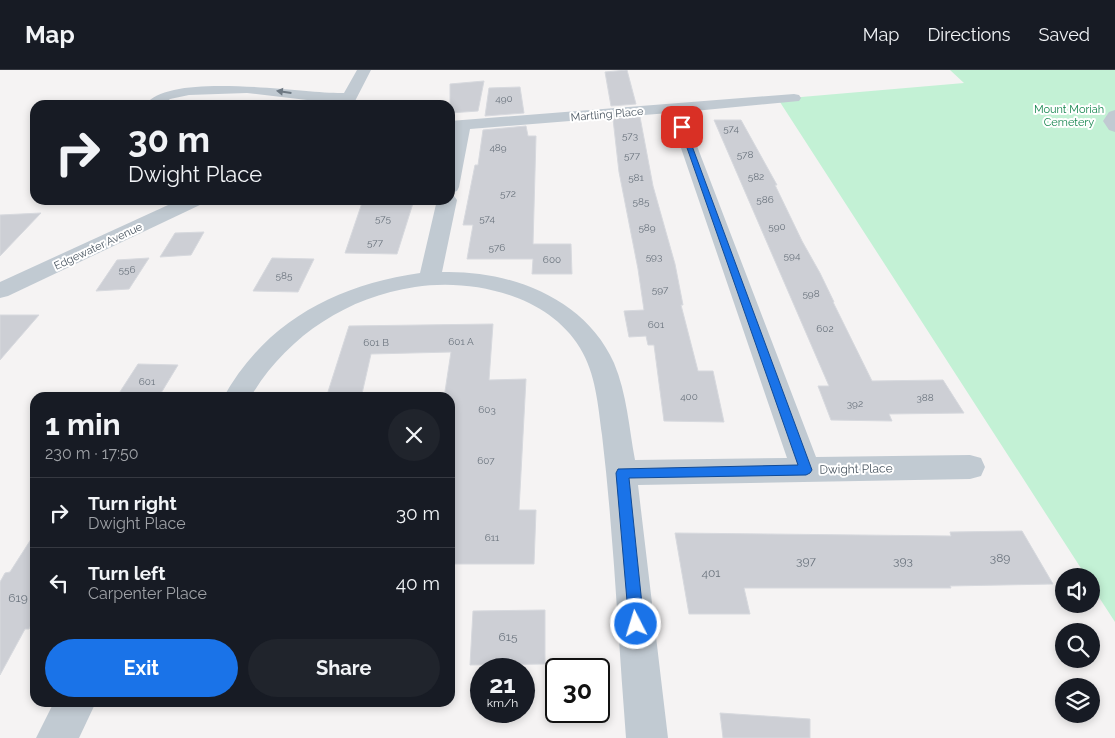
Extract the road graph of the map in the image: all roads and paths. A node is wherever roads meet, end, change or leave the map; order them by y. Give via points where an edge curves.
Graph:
1 (364, 70) edge
2 (794, 98) dead end
3 (160, 100) edge
4 (339, 100) edge
5 (348, 100) edge
6 (675, 108) junction
7 (1115, 115) edge
8 (457, 126) edge
9 (1115, 127) edge
10 (455, 143) edge
11 (184, 205) edge
12 (446, 205) edge
13 (430, 277) junction
14 (0, 291) edge
15 (239, 392) edge
16 (970, 467) dead end
17 (806, 470) junction
18 (622, 473) junction
19 (73, 707) edge
20 (57, 738) edge
21 (647, 738) edge

1 - 5 street
2 - 6 street, Martling Place
4 -> 3 street via 240,89 175,93
6 - 8 street, Martling Place
6 - 17 street
7 - 9 street via 1111,121
8 - 10 street
11 - 14 street, Edgewater Avenue
12 - 13 street
13 - 15 street via 381,287 319,312 269,350
13 - 18 street via 497,285 529,294 575,323 599,358 609,384
16 - 17 street, Dwight Place
17 - 18 street, Dwight Place
18 - 21 street
19 - 20 street

